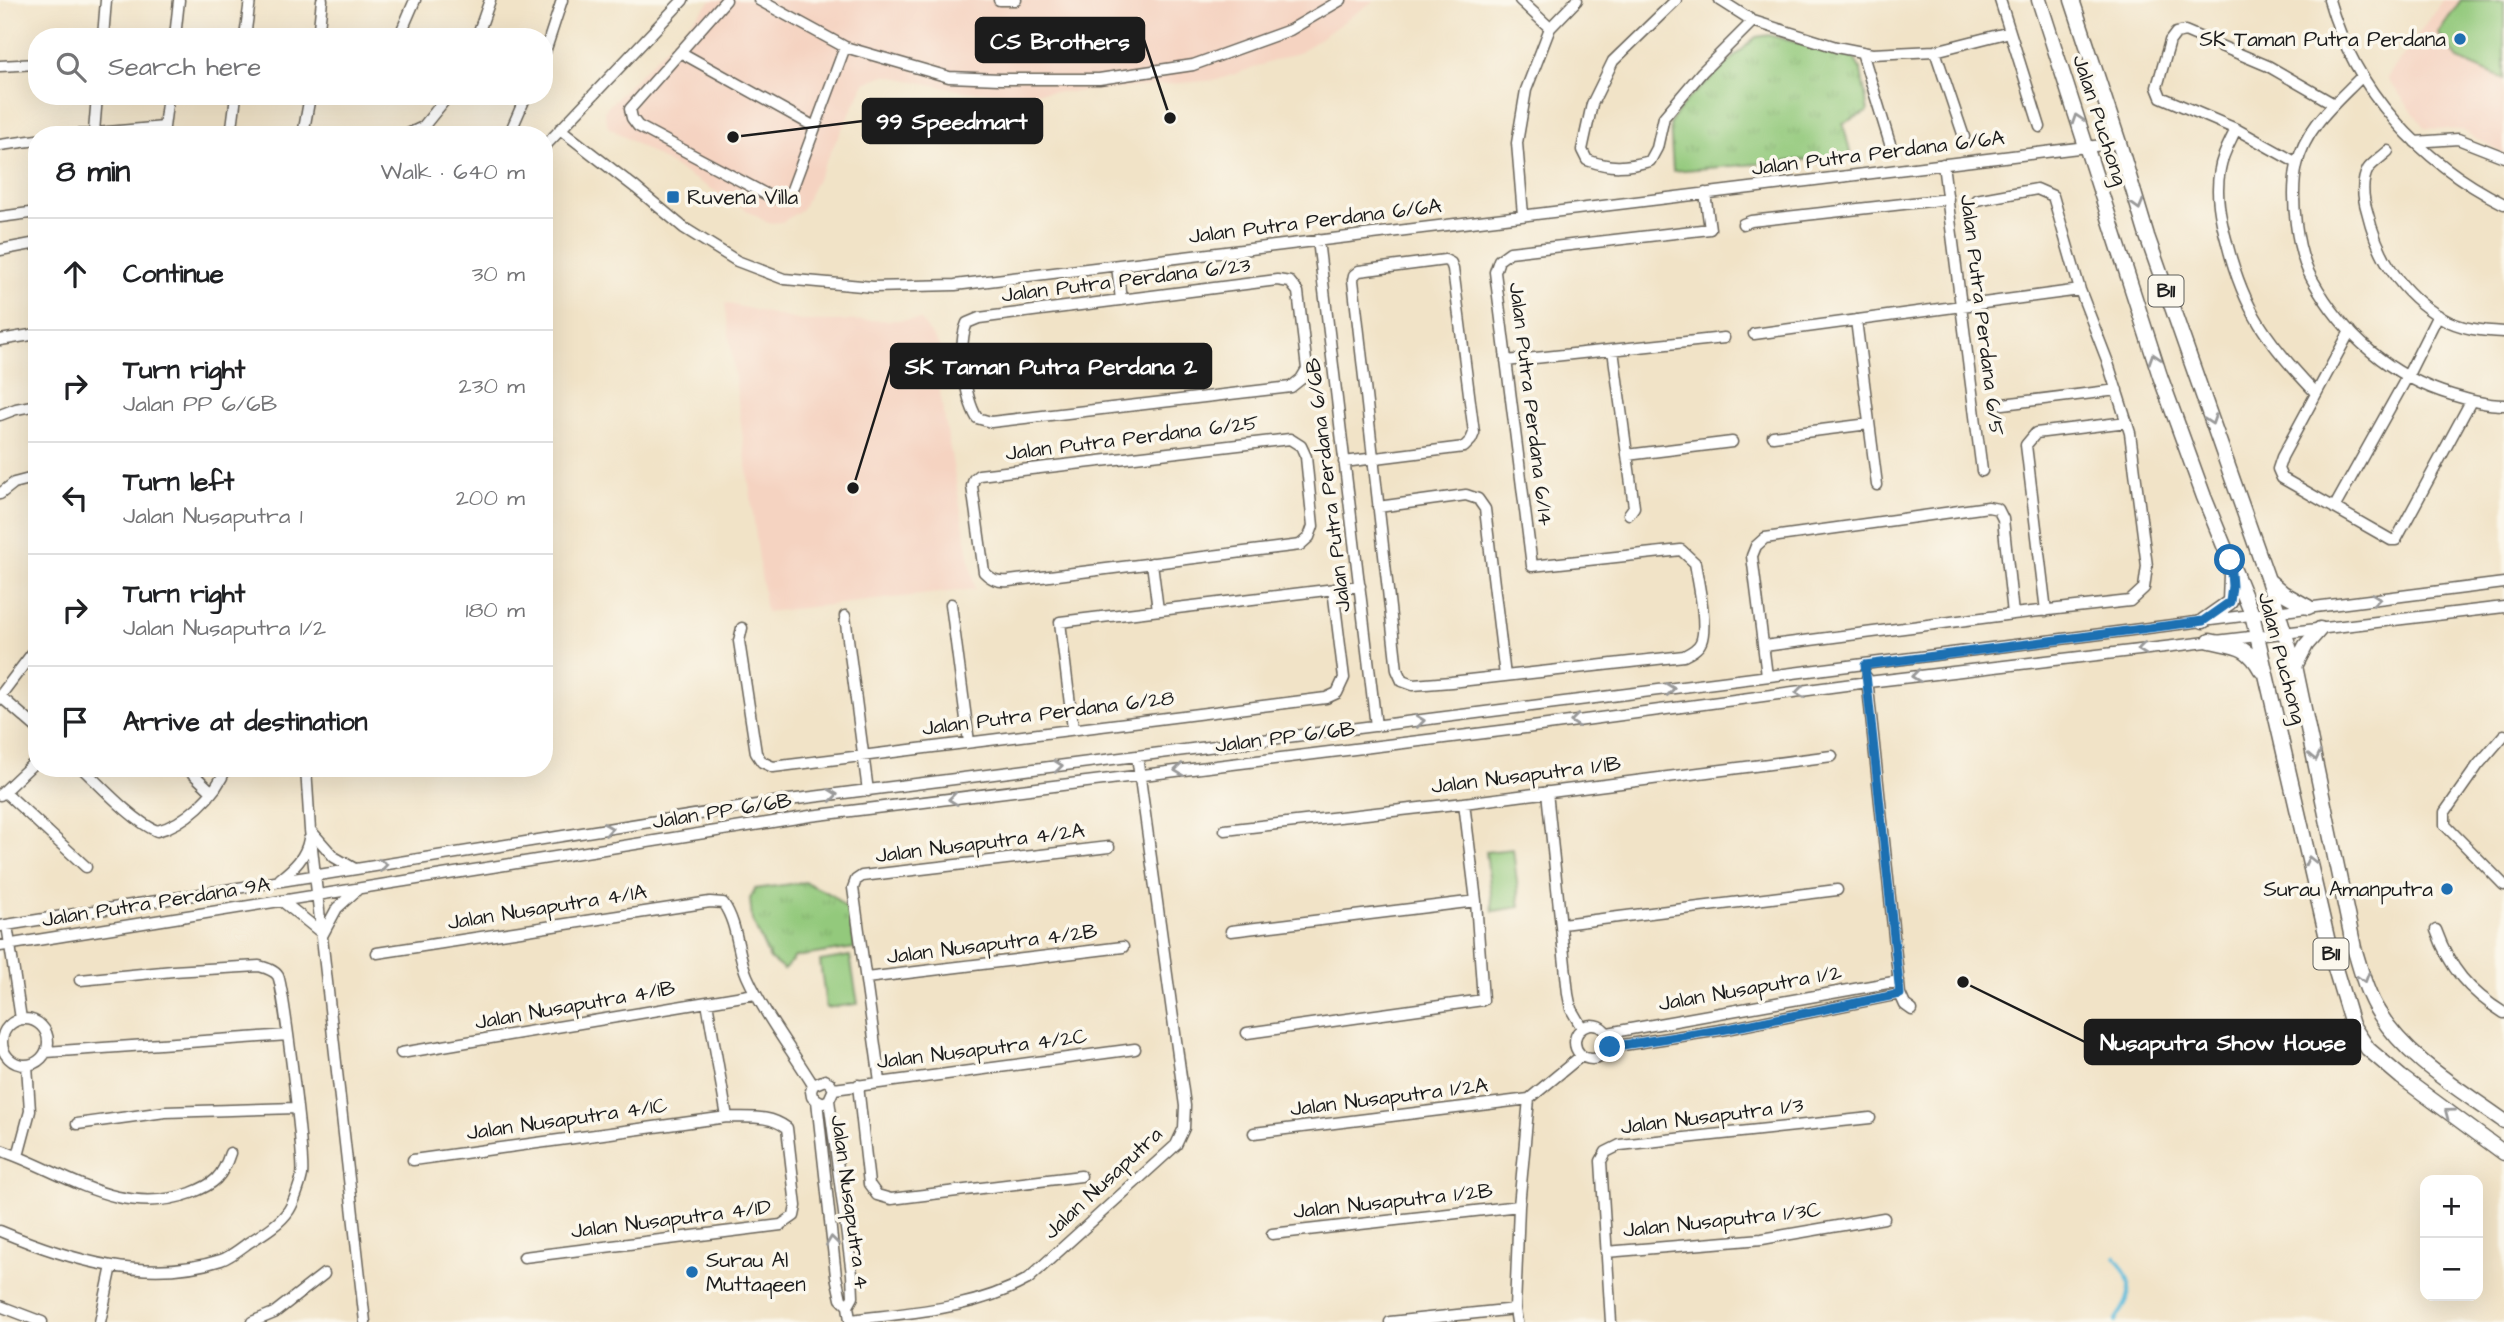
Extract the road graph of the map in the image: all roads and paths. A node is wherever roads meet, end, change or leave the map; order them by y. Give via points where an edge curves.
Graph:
1 (107, 0) edge
2 (179, 0) edge
3 (250, 0) edge
4 (322, 0) edge
5 (415, 0) edge
6 (490, 0) edge
7 (562, 0) edge
8 (683, 0) edge
9 (726, 0) edge
10 (759, 0) edge
11 (999, 0) edge
12 (1016, 0) edge
13 (1341, 0) edge
14 (1520, 0) edge
15 (1577, 0) edge
16 (1676, 0) edge
17 (1720, 0) edge
18 (2000, 0) edge
19 (2039, 0) edge
20 (2072, 0) edge
21 (2329, 0) edge
22 (1753, 21) junction
23 (104, 28) edge
24 (176, 28) edge
25 (246, 28) edge
26 (319, 28) edge
27 (403, 28) edge
28 (480, 28) edge
29 (553, 28) edge
30 (1550, 28) junction
31 (2010, 32) junction
32 (845, 47) junction
33 (1934, 51) junction
34 (680, 52) junction
35 (1862, 52) junction
36 (28, 64) edge
37 (0, 66) edge
38 (2362, 76) junction
39 (2334, 104) junction
40 (96, 105) edge
41 (168, 105) edge
42 (235, 105) edge
43 (308, 105) edge
44 (441, 105) edge
45 (522, 105) edge
46 (94, 126) edge
47 (165, 126) edge
48 (232, 126) edge
49 (305, 126) edge
50 (424, 126) edge
51 (513, 126) edge
52 (814, 127) junction
53 (2040, 127) dead end
54 (2236, 129) junction
55 (560, 130) junction
56 (553, 137) edge
57 (1964, 137) dead end
58 (28, 141) edge
59 (2416, 142) junction
60 (2119, 143) junction
61 (0, 145) edge
62 (1891, 147) dead end
63 (2086, 147) junction
64 (2388, 151) dead end
65 (2504, 158) edge
66 (2297, 163) junction
67 (1943, 164) junction
68 (1705, 193) junction
69 (1948, 200) junction
70 (1976, 200) dead end
71 (2504, 204) edge
72 (28, 213) edge
73 (1522, 215) junction
74 (0, 217) edge
75 (1743, 224) dead end
76 (1318, 240) junction
77 (28, 245) edge
78 (0, 250) edge
79 (1117, 266) junction
80 (2080, 290) junction
81 (1121, 300) junction
82 (1961, 306) junction
83 (2438, 315) junction
84 (1856, 320) junction
85 (2350, 331) junction
86 (2504, 332) edge
87 (1754, 334) dead end
88 (28, 335) edge
89 (1724, 338) dead end
90 (0, 340) edge
91 (1613, 350) junction
92 (1506, 361) junction
93 (2407, 377) junction
94 (2117, 390) junction
95 (2316, 393) junction
96 (2471, 401) junction
97 (2003, 404) dead end
98 (2504, 405) edge
99 (28, 407) edge
100 (0, 415) edge
101 (2127, 422) junction
102 (1869, 424) junction
103 (1773, 436) dead end
104 (1732, 442) dead end
105 (1627, 455) junction
106 (1373, 458) junction
107 (1345, 462) junction
108 (1982, 471) dead end
109 (28, 479) edge
110 (1877, 485) dead end
111 (0, 494) edge
112 (1378, 507) junction
113 (2334, 508) junction
114 (1629, 514) dead end
115 (2230, 560) junction
116 (1152, 563) junction
117 (2268, 580) junction
118 (2504, 583) edge
119 (1360, 586) junction
120 (1333, 589) junction
121 (951, 604) dead end
122 (2308, 607) junction
123 (2504, 607) edge
124 (1158, 610) junction
125 (2046, 611) junction
126 (2278, 611) junction
127 (2014, 614) junction
128 (2252, 614) junction
129 (845, 616) dead end
130 (2203, 621) junction
131 (742, 628) dead end
132 (2320, 629) junction
133 (2284, 634) junction
134 (2258, 637) junction
135 (2210, 641) junction
136 (1763, 646) junction
137 (28, 659) edge
138 (1865, 665) junction
139 (2295, 666) junction
140 (1505, 676) junction
141 (1767, 676) junction
142 (1868, 682) junction
143 (2270, 687) junction
144 (0, 696) edge
145 (28, 720) edge
146 (1376, 726) junction
147 (1073, 729) junction
148 (2504, 735) edge
149 (969, 741) junction
150 (862, 754) junction
151 (1137, 756) junction
152 (1832, 756) dead end
153 (28, 768) edge
154 (1139, 775) junction
155 (92, 777) edge
156 (196, 777) edge
157 (221, 777) edge
158 (307, 777) edge
159 (868, 790) junction
160 (212, 792) junction
161 (1547, 792) junction
162 (2, 793) edge
163 (1464, 803) junction
164 (310, 830) junction
165 (1225, 830) dead end
166 (1109, 847) dead end
167 (86, 867) dead end
168 (355, 869) junction
169 (316, 875) junction
170 (278, 881) junction
171 (2504, 885) edge
172 (359, 889) junction
173 (1837, 890) dead end
174 (318, 895) junction
175 (282, 901) junction
176 (1476, 901) junction
177 (1562, 924) junction
178 (3, 925) edge
179 (2435, 930) dead end
180 (1231, 931) dead end
181 (323, 934) junction
182 (5, 945) edge
183 (1123, 947) dead end
184 (377, 953) dead end
185 (866, 978) junction
186 (80, 980) dead end
187 (1899, 981) junction
188 (755, 994) junction
189 (1900, 994) junction
190 (708, 1002) junction
191 (1760, 1006) junction
192 (1912, 1010) dead end
193 (1722, 1012) junction
194 (2504, 1013) edge
195 (21, 1019) junction
196 (1763, 1021) junction
197 (1582, 1028) junction
198 (1727, 1029) junction
199 (1247, 1033) dead end
200 (1608, 1033) junction
201 (288, 1035) junction
202 (1610, 1047) junction
203 (1135, 1049) dead end
204 (46, 1052) junction
205 (401, 1053) dead end
206 (1581, 1056) junction
207 (27, 1065) junction
208 (880, 1082) junction
209 (813, 1085) junction
210 (858, 1085) junction
211 (834, 1089) junction
212 (1529, 1099) junction
213 (817, 1101) junction
214 (829, 1101) junction
215 (296, 1108) junction
216 (727, 1117) junction
217 (1870, 1118) dead end
218 (2504, 1121) edge
219 (77, 1124) dead end
220 (1254, 1133) dead end
221 (0, 1150) edge
222 (230, 1153) dead end
223 (2504, 1153) edge
224 (18, 1156) junction
225 (413, 1160) dead end
226 (1081, 1176) dead end
227 (1518, 1206) junction
228 (1884, 1218) dead end
229 (0, 1231) edge
230 (1272, 1234) dead end
231 (1606, 1252) junction
232 (524, 1257) dead end
233 (112, 1266) junction
234 (324, 1275) dead end
235 (0, 1306) edge
236 (848, 1306) junction
237 (1515, 1309) junction
238 (850, 1320) joint
239 (43, 1322) edge
240 (100, 1322) edge
241 (252, 1322) edge
242 (365, 1322) edge
243 (1390, 1322) edge
244 (1517, 1322) edge
245 (1611, 1322) edge

1 - 23 street
2 - 24 street
3 - 25 street
4 - 26 street
5 - 27 street
6 - 28 street
7 - 29 street
8 - 55 street
9 - 34 street
10 - 32 street
11 - 12 street
13 - 32 street via 1290,30 1193,65 1099,79 949,77
14 - 30 street
15 - 30 street
16 - 22 street via 1613,61 1592,104 1582,150 1587,160 1624,168 1650,161 1664,117
17 - 22 street
18 - 31 street
63 -> 19 main road, Jalan Puchong / B11
20 - 60 main road, Jalan Puchong / B11
21 - 38 street via 2346,50
22 - 35 street
30 - 73 street via 1526,90 1517,143
31 - 33 street
31 - 53 street
32 - 52 street
33 - 35 street
33 - 57 street
34 - 52 street
34 - 52 street via 630,109 638,126 773,198 785,199
35 - 62 street
36 - 37 street
38 - 39 street
38 - 59 street via 2391,118
39 - 54 street via 2268,66 2185,31 2176,33 2157,88 2161,97
39 - 66 street via 2306,138
40 - 46 street
41 - 47 street
42 - 48 street
43 - 49 street
44 - 50 street
45 - 51 street
54 - 66 street
54 - 95 street via 2220,165 2217,193 2236,278 2256,320 2283,359
55 - 56 street
55 - 79 street, Jalan Putra Perdana 6/6A via 684,228 737,261 784,279 910,288
58 - 61 street
59 - 65 street via 2459,139
59 - 71 street via 2433,160
60 - 63 street, Jalan Putra Perdana 6/6A
60 -> 117 main road, Jalan Puchong / B11 via 2147,236
63 - 67 street, Jalan Putra Perdana 6/6A
115 -> 63 main road, Jalan Puchong / B11 via 2160,376
64 - 83 street via 2369,169 2362,193 2373,236 2385,264 2415,298
66 - 85 street via 2296,221 2302,253 2311,278
67 - 68 street, Jalan Putra Perdana 6/6A
67 - 69 street, Jalan Putra Perdana 6/5
68 - 73 street, Jalan Putra Perdana 6/6A
68 - 92 street, Jalan Putra Perdana 6/14 via 1710,229 1510,252 1499,260 1495,272
69 - 75 street
69 - 82 street, Jalan Putra Perdana 6/5
70 - 80 street via 2037,189 2053,196
72 - 74 street
73 - 76 street, Jalan Putra Perdana 6/6A
76 - 79 street, Jalan Putra Perdana 6/6A
76 - 107 street, Jalan Putra Perdana 6/6B
77 - 78 street
79 - 81 street
80 - 82 street
80 - 94 street
81 - 81 street, Jalan Putra Perdana 6/23 via 967,323 962,335 969,405 977,418 991,422 1291,387 1307,369 1298,292 1290,282
82 - 84 street
82 - 108 street, Jalan Putra Perdana 6/5
83 - 86 street via 2478,331
83 - 93 street
84 - 87 street
84 - 102 street
85 - 93 street via 2391,369
85 - 95 street
88 - 90 street
89 - 91 street
91 - 92 street
91 - 105 street
92 - 140 street, Jalan Putra Perdana 6/14 via 1532,566 1681,550 1695,563 1703,624 1701,641 1684,656
93 - 96 street
93 - 113 street
94 - 97 street
94 - 101 street
95 - 113 street via 2278,469 2283,478
96 - 98 street
96 - 113 street via 2396,540
99 - 100 street
101 - 125 street via 2147,566 2144,588 2130,601
101 - 125 street via 2036,433 2026,445
102 - 103 street
102 - 110 street
104 - 105 street
105 - 114 street via 1634,507
106 - 106 street via 1464,447 1474,433 1453,269 1446,260 1354,275
106 - 107 street
106 - 112 street
107 - 119 street, Jalan Putra Perdana 6/6B
109 - 111 street
112 - 140 street via 1402,681 1413,685
112 - 140 street via 1466,495 1478,499 1485,509
115 - 128 main road, Jalan Puchong / B11
115 - 130 main road via 2230,602
116 - 116 street, Jalan Putra Perdana 6/25 via 1300,545 1313,526 1301,446 1290,439 974,479 984,572 990,578 999,582
116 - 124 street
117 - 122 main road
117 - 126 main road, Jalan Puchong / B11
122 -> 118 street, Jalan PP 6/6B
119 - 120 street
119 - 146 street, Jalan Putra Perdana 6/6B
120 - 124 street
120 - 147 street, Jalan Putra Perdana 6/28 via 1344,678 1337,693
121 - 149 street
122 - 126 street, Jalan PP 6/6B
123 - 132 street, Jalan PP 6/6B
124 - 147 street via 1060,622
125 - 127 street
126 - 128 street, Jalan PP 6/6B
126 - 133 main road, Jalan Puchong / B11
127 - 136 street
127 - 136 street via 2003,519 1998,509 1988,508 1765,538 1752,556
128 - 130 street, Jalan PP 6/6B
128 - 134 main road, Jalan Puchong / B11
129 - 150 street
130 - 138 street, Jalan PP 6/6B
131 - 150 street, Jalan Putra Perdana 6/28 via 739,641 756,754 762,762 774,767
132 - 133 street, Jalan PP 6/6B
132 - 139 main road
133 - 134 street, Jalan PP 6/6B
133 - 139 main road, Jalan Puchong / B11
134 - 135 street, Jalan PP 6/6B
134 - 143 main road, Jalan Puchong / B11
135 -> 142 street, Jalan PP 6/6B
135 - 143 main road via 2252,655
136 - 141 street
137 - 144 street
138 - 141 street, Jalan PP 6/6B
138 - 142 street
139 -> 218 main road, Jalan Puchong / B11 via 2354,948 2368,992 2394,1035 2417,1058
146 -> 141 street, Jalan PP 6/6B
142 -> 154 street, Jalan PP 6/6B
142 - 187 street
223 -> 143 main road, Jalan Puchong / B11 via 2401,1077 2368,1049 2352,1025 2331,955
144 - 145 street
146 - 151 street, Jalan PP 6/6B
147 - 149 street, Jalan Putra Perdana 6/28
148 - 171 street via 2478,765 2444,820
149 - 150 street, Jalan Putra Perdana 6/28
150 - 159 street
151 - 154 street, Jalan Nusaputra
159 -> 151 street, Jalan PP 6/6B
152 - 161 street, Jalan Nusaputra 1/1B
153 - 162 street
154 -> 172 street, Jalan PP 6/6B via 810,816
154 - 238 street, Jalan Nusaputra via 1185,1105 1184,1128 1176,1146 1028,1279 1002,1294 942,1308
155 - 160 street via 157,831 186,816
156 - 160 street
157 - 160 street
158 - 164 street
168 -> 159 street, Jalan PP 6/6B
161 - 163 street, Jalan Nusaputra 1/1B
161 - 177 street
162 - 167 street
163 - 165 street, Jalan Nusaputra 1/1B
163 - 176 street
164 - 168 street via 334,857
164 - 169 street
164 - 170 street via 303,856
166 - 185 street, Jalan Nusaputra 4/2A via 862,876 853,888
168 - 169 street, Jalan PP 6/6B
169 - 170 street, Jalan Putra Perdana 9A
169 - 174 street
170 - 178 street, Jalan Putra Perdana 9A
172 - 174 street, Jalan PP 6/6B
172 - 181 street via 337,908
173 - 177 street
174 - 175 street, Jalan Putra Perdana 9A
174 - 181 street
175 - 181 street
175 - 182 street, Jalan Putra Perdana 9A
176 - 180 street
176 - 199 street via 1483,1000
177 - 197 street via 1568,994
178 - 182 street
179 - 194 street via 2444,954 2466,985
181 - 242 street
182 - 195 street
183 - 185 street, Jalan Nusaputra 4/2B
184 - 188 street, Jalan Nusaputra 4/1A via 723,903
185 - 208 street
186 - 201 street via 260,966 278,977
187 - 189 street
187 - 191 street, Jalan Nusaputra 1/2
188 - 190 street, Jalan Nusaputra 4/1B
188 - 209 street
189 - 192 street
189 - 196 street, Jalan Nusaputra 1/2
190 - 205 street, Jalan Nusaputra 4/1B
190 - 216 street
191 - 193 street, Jalan Nusaputra 1/2
191 - 196 street
193 - 198 street
193 - 200 street, Jalan Nusaputra 1/2
195 - 204 street via 43,1028
195 - 207 street via 10,1024 2,1045 6,1056
196 - 198 street, Jalan Nusaputra 1/2
197 - 200 street via 1596,1025
197 - 206 street via 1575,1042
198 - 202 street, Jalan Nusaputra 1/2
200 - 202 street
201 - 204 street
201 - 215 street
202 - 206 street via 1598,1059
203 - 208 street, Jalan Nusaputra 4/2C
204 - 207 street
206 - 212 street
207 - 224 street via 30,1111
208 - 210 street, Jalan Nusaputra 4/2C
209 - 211 street via 825,1080
209 - 213 street via 812,1097
210 - 211 street, Jalan Nusaputra 4/2C
210 - 226 street via 869,1184 877,1195 891,1199
211 - 214 street
212 - 220 street, Jalan Nusaputra 1/2A
212 - 227 street
213 - 214 street
236 -> 213 street, Jalan Nusaputra 4 via 841,1298 836,1276
214 - 236 street, Jalan Nusaputra 4 via 852,1274 853,1297
215 - 219 street via 166,1112
215 - 233 street via 302,1175 289,1211 264,1233 223,1259 184,1268
216 - 225 street, Jalan Nusaputra 4/1C
216 - 232 street, Jalan Nusaputra 4/1D via 769,1118 787,1128 796,1206 789,1221
217 - 231 street, Jalan Nusaputra 1/3 via 1613,1147 1601,1161
221 - 224 street
222 - 224 street via 225,1170 211,1185 179,1197 142,1200 86,1188
227 - 230 street, Jalan Nusaputra 1/2B
227 - 237 street
228 - 231 street, Jalan Nusaputra 1/3C via 1762,1239
229 - 233 street via 44,1250
231 - 245 street, Jalan Nusaputra 1/3
233 - 240 street
234 - 241 street via 274,1313
235 - 239 street
236 - 238 street, Jalan Nusaputra 4
237 - 243 street
237 - 244 street

